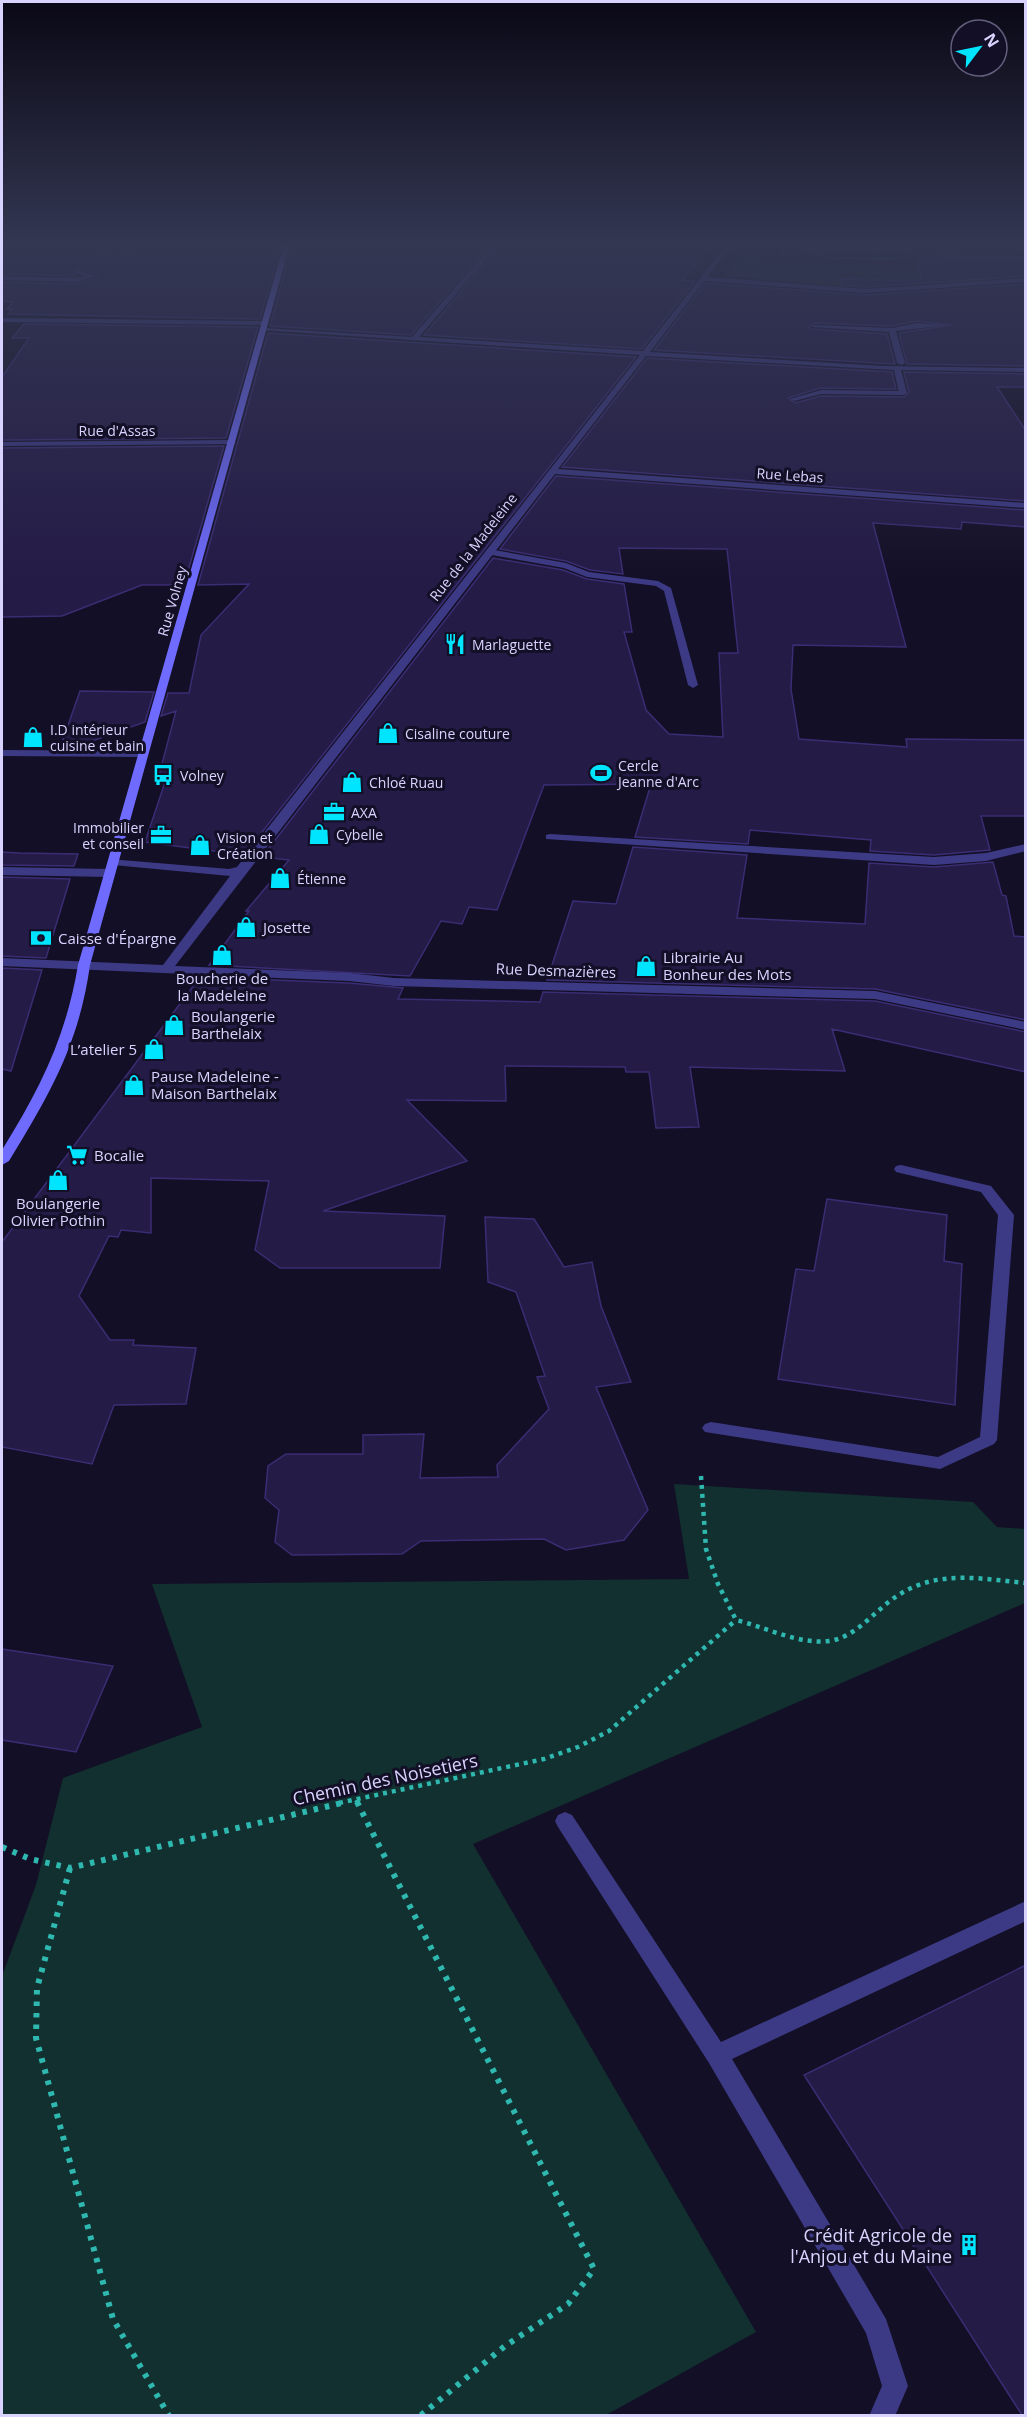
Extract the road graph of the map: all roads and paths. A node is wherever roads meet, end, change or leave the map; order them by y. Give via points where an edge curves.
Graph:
1 (256, 357) edge
2 (641, 357) edge
3 (718, 357) edge
4 (897, 357) edge
5 (899, 366) junction
6 (1026, 370) edge
7 (794, 399) dead end
8 (232, 442) junction
9 (2, 444) edge
10 (552, 471) junction
11 (1026, 506) edge
12 (489, 552) junction
13 (693, 685) dead end
14 (2, 753) edge
15 (144, 754) junction
16 (549, 837) dead end
17 (1026, 847) edge
18 (112, 867) junction
19 (241, 870) junction
20 (2, 871) edge
21 (2, 962) edge
22 (84, 965) junction
23 (166, 970) junction
24 (1026, 1026) edge
25 (4, 1153) edge
26 (902, 1169) dead end
27 (711, 1428) dead end
28 (701, 1476) dead end
29 (1026, 1583) edge
30 (736, 1620) junction
31 (356, 1800) junction
32 (565, 1821) dead end
33 (2, 1847) edge
34 (70, 1868) junction
35 (1026, 1910) edge
36 (717, 2055) junction
37 (169, 2415) edge
38 (420, 2415) edge
39 (882, 2415) edge

1 - 8 main road, Rue Volney
2 - 10 street, Rue de la Madeleine
3 - 5 street
4 - 5 street
5 - 6 street
5 - 7 street via 903,393 821,392
8 - 9 street, Rue d'Assas
8 - 15 main road, Rue Volney
10 - 11 street, Rue Lebas
10 - 12 street, Rue de la Madeleine
12 - 13 street via 566,566 587,574 658,584 668,590
12 - 19 street, Rue de la Madeleine
14 - 15 street
15 - 18 main road, Rue Volney
16 - 17 street via 934,861 986,857
18 - 19 street via 229,873
18 - 20 street
18 - 22 main road, Rue Volney
19 - 23 street, Rue de la Madeleine
21 - 22 street, Rue Desmazières
22 - 23 street, Rue Desmazières
22 - 25 main road, Rue Volney via 81,996 66,1049 43,1095
23 - 24 street, Rue Desmazières via 394,982 875,995
26 - 27 street via 986,1189 1006,1215 988,1440 940,1463
28 - 30 path via 706,1549
29 - 30 path via 962,1575 926,1581 830,1641 805,1639
30 - 31 path, Chemin des Noisetiers via 609,1731 578,1747 544,1759
31 - 34 path, Chemin des Noisetiers
31 - 38 path via 594,2269 568,2304 505,2346
32 - 36 street
33 - 34 path, Chemin des Noisetiers via 30,1859
34 - 37 path via 37,1988 36,2038 113,2319
35 - 36 street
36 - 39 street via 878,2328 896,2386

